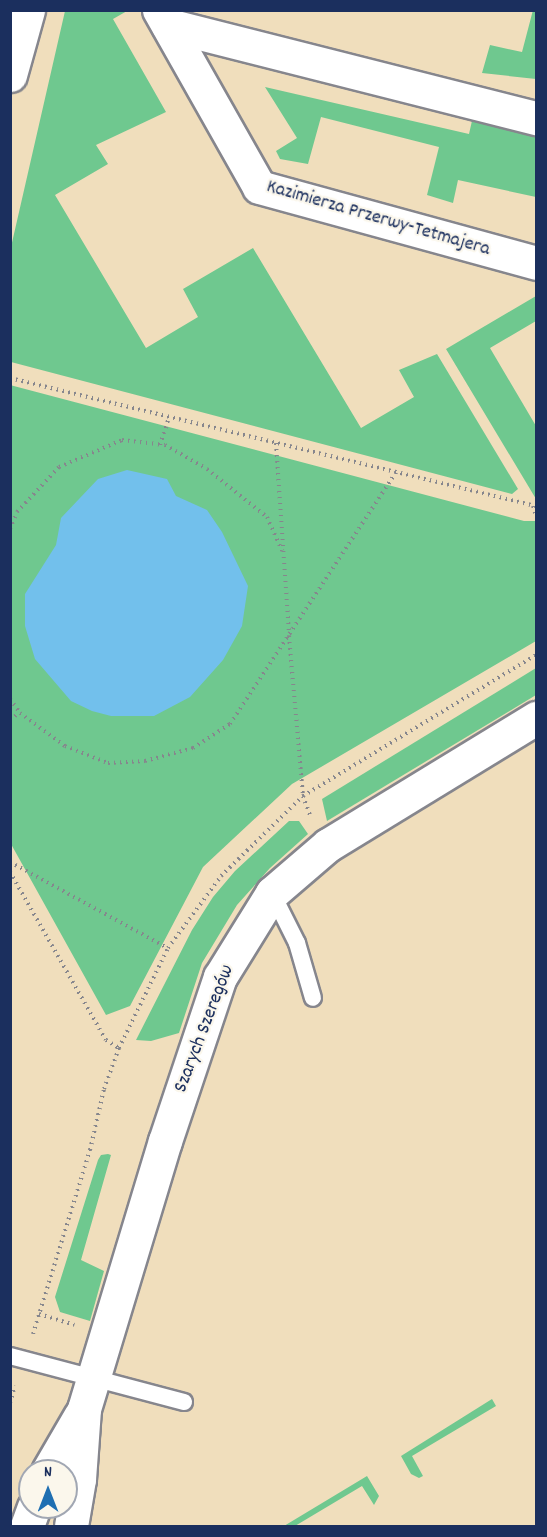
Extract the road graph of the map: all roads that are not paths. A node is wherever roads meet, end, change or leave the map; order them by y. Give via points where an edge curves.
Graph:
1 (28, 10) edge
2 (163, 18) edge
3 (10, 75) edge
4 (537, 118) edge
5 (537, 263) edge
6 (537, 718) edge
7 (272, 893) junction
8 (313, 998) dead end
9 (10, 1356) edge
10 (89, 1394) junction
11 (184, 1402) dead end
12 (54, 1459) edge
13 (71, 1527) edge

1 - 3 street
2 - 4 street, Kazimierza Przerwy-Tetmajera
2 - 5 street, Kazimierza Przerwy-Tetmajera via 260,187
6 - 7 street, Szarych Szeregów via 328,845
7 - 8 lane via 297,943
7 - 10 street, Szarych Szeregów via 220,977
9 - 10 lane
10 - 11 lane
10 - 12 street, Szarych Szeregów
10 - 13 street, Szarych Szeregów

